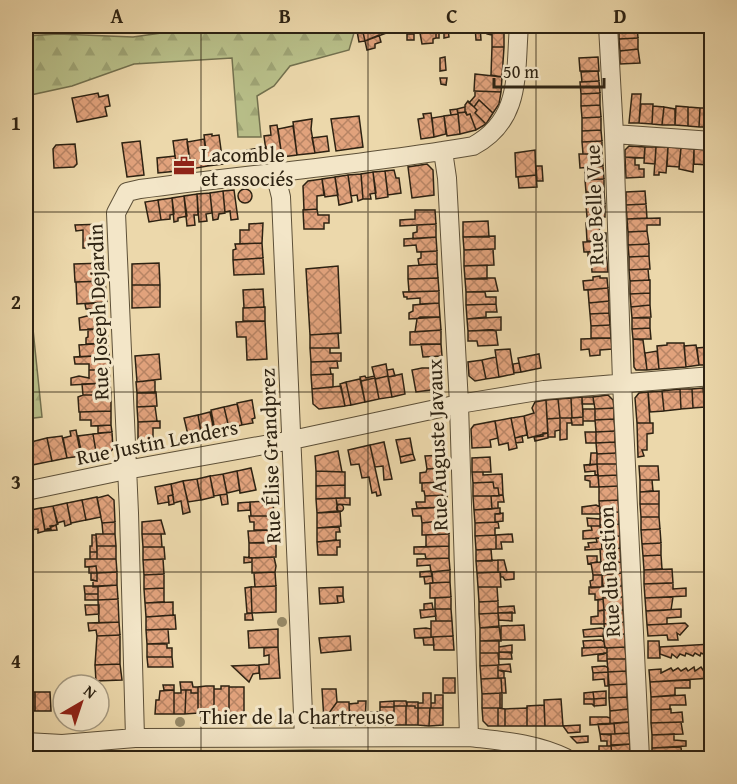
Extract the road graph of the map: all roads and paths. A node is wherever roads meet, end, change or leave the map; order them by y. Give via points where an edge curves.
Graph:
1 (519, 26) edge
2 (608, 26) edge
3 (614, 134) junction
4 (711, 141) edge
5 (443, 151) junction
6 (275, 173) junction
7 (711, 376) edge
8 (622, 382) junction
9 (459, 404) junction
10 (292, 440) junction
11 (126, 470) junction
12 (26, 490) edge
13 (304, 737) junction
14 (469, 737) junction
15 (135, 738) junction
16 (26, 742) edge
17 (56, 751) edge
18 (566, 759) edge
19 (640, 759) edge

1 - 5 street, Rue Joseph Dejardin via 512,101 506,118 473,146
2 - 3 street, Rue Belle Vue
3 - 4 street
3 - 8 street, Rue Belle Vue
5 - 6 street, Rue Joseph Dejardin
5 - 9 street, Rue Auguste Javaux
6 - 10 street, Rue Élise Grandprez via 281,197
6 - 11 street, Rue Joseph Dejardin via 127,192 118,208
7 - 8 street, Rue Justin Lenders
8 - 9 street, Rue Justin Lenders
8 - 19 street, Rue du Bastion
9 - 10 street, Rue Justin Lenders
9 - 14 street, Rue Auguste Javaux
10 - 11 street, Rue Justin Lenders
10 - 13 street, Rue Élise Grandprez
11 - 12 street, Rue Justin Lenders
11 - 15 street, Rue Joseph Dejardin
13 - 14 street, Thier de la Chartreuse
13 - 15 street, Thier de la Chartreuse
14 - 18 street, Thier de la Chartreuse via 519,742 548,749
15 - 17 street, Thier de la Chartreuse
16 - 17 street, Thier de la Chartreuse

